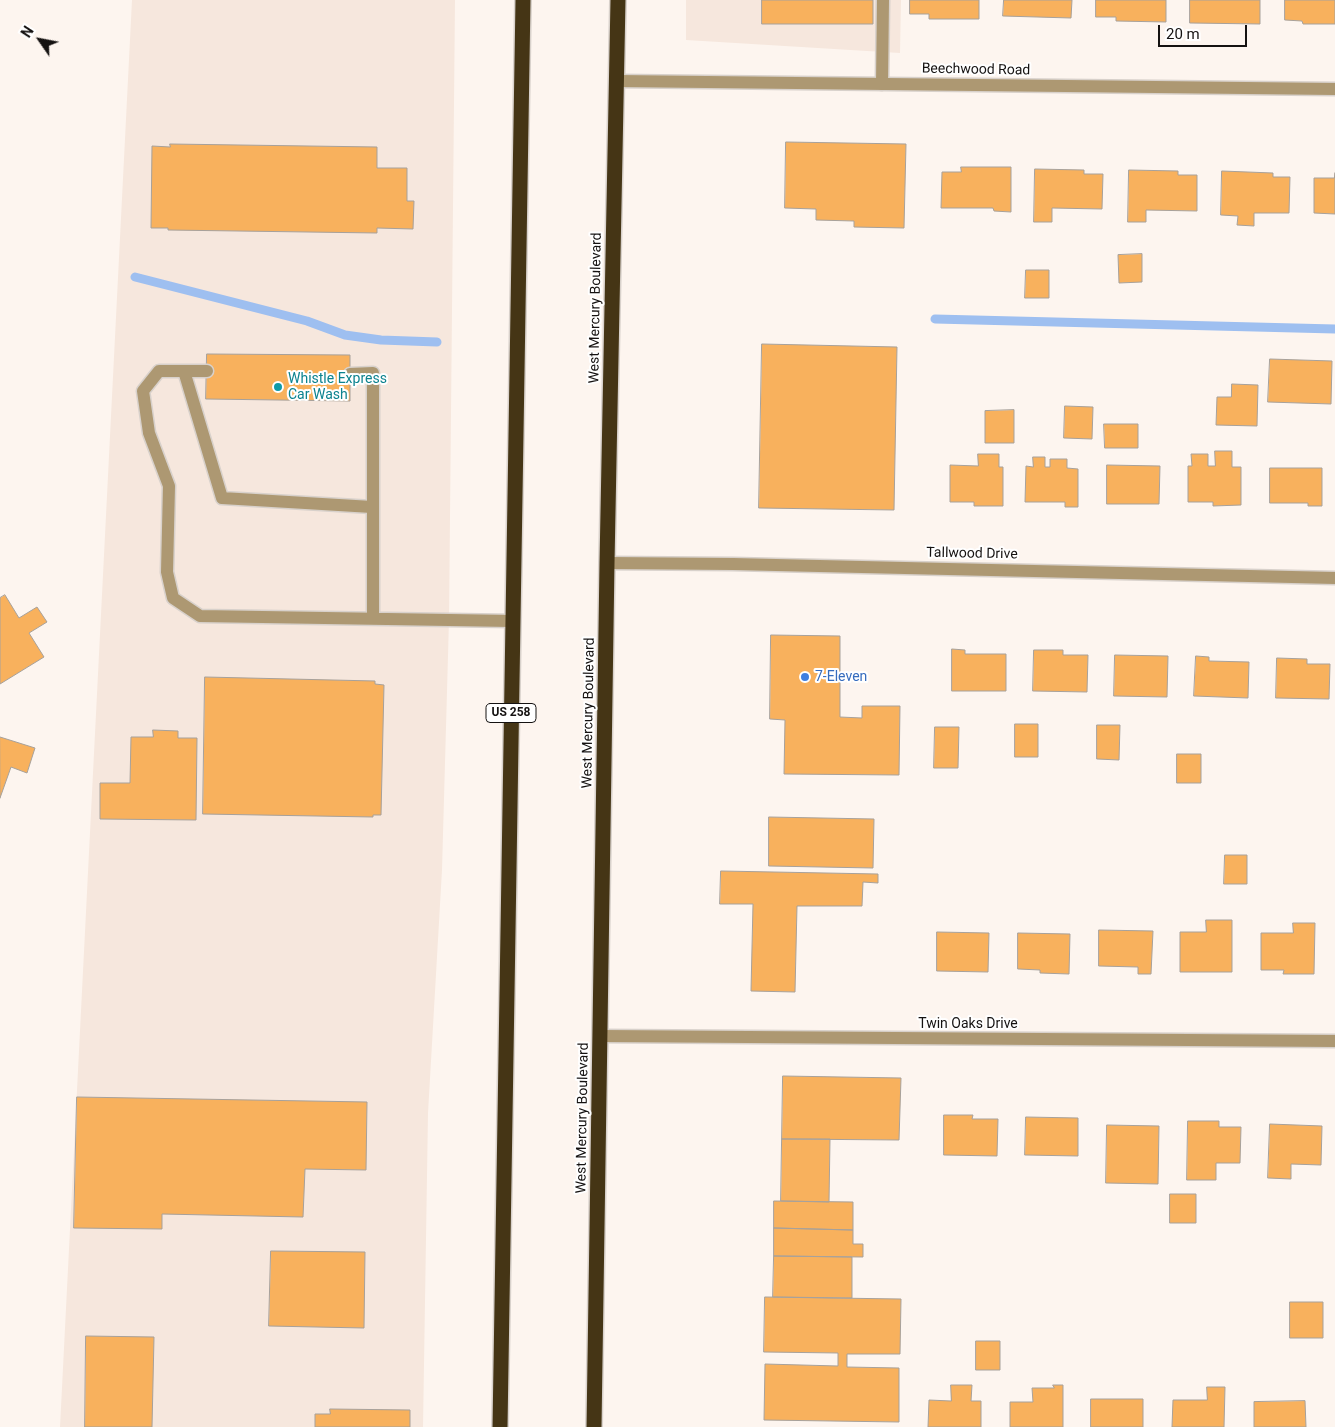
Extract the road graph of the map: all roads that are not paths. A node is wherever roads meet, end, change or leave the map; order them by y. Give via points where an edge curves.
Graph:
1 (523, 0) edge
2 (618, 0) edge
3 (883, 0) edge
4 (616, 82) junction
5 (882, 84) junction
6 (1335, 89) edge
7 (184, 371) junction
8 (207, 371) dead end
9 (350, 374) dead end
10 (372, 507) junction
11 (607, 563) junction
12 (1335, 578) edge
13 (373, 620) junction
14 (512, 621) junction
15 (601, 1036) junction
16 (1335, 1041) edge
17 (500, 1427) edge
18 (594, 1427) edge

1 - 14 highway, US 258
2 - 4 highway, West Mercury Boulevard
3 - 5 street
4 - 5 street, Beechwood Road
4 - 11 highway, West Mercury Boulevard
5 - 6 street, Beechwood Road
7 - 8 street
7 - 10 street via 222,498
7 - 13 street via 159,371 143,391 149,433 168,486 166,572 172,598 200,616
9 - 10 street via 373,373
10 - 13 street
11 - 12 street, Tallwood Drive
11 - 15 highway, West Mercury Boulevard
13 - 14 street
14 - 17 highway, US 258
15 - 16 street, Twin Oaks Drive
15 - 18 highway, West Mercury Boulevard

